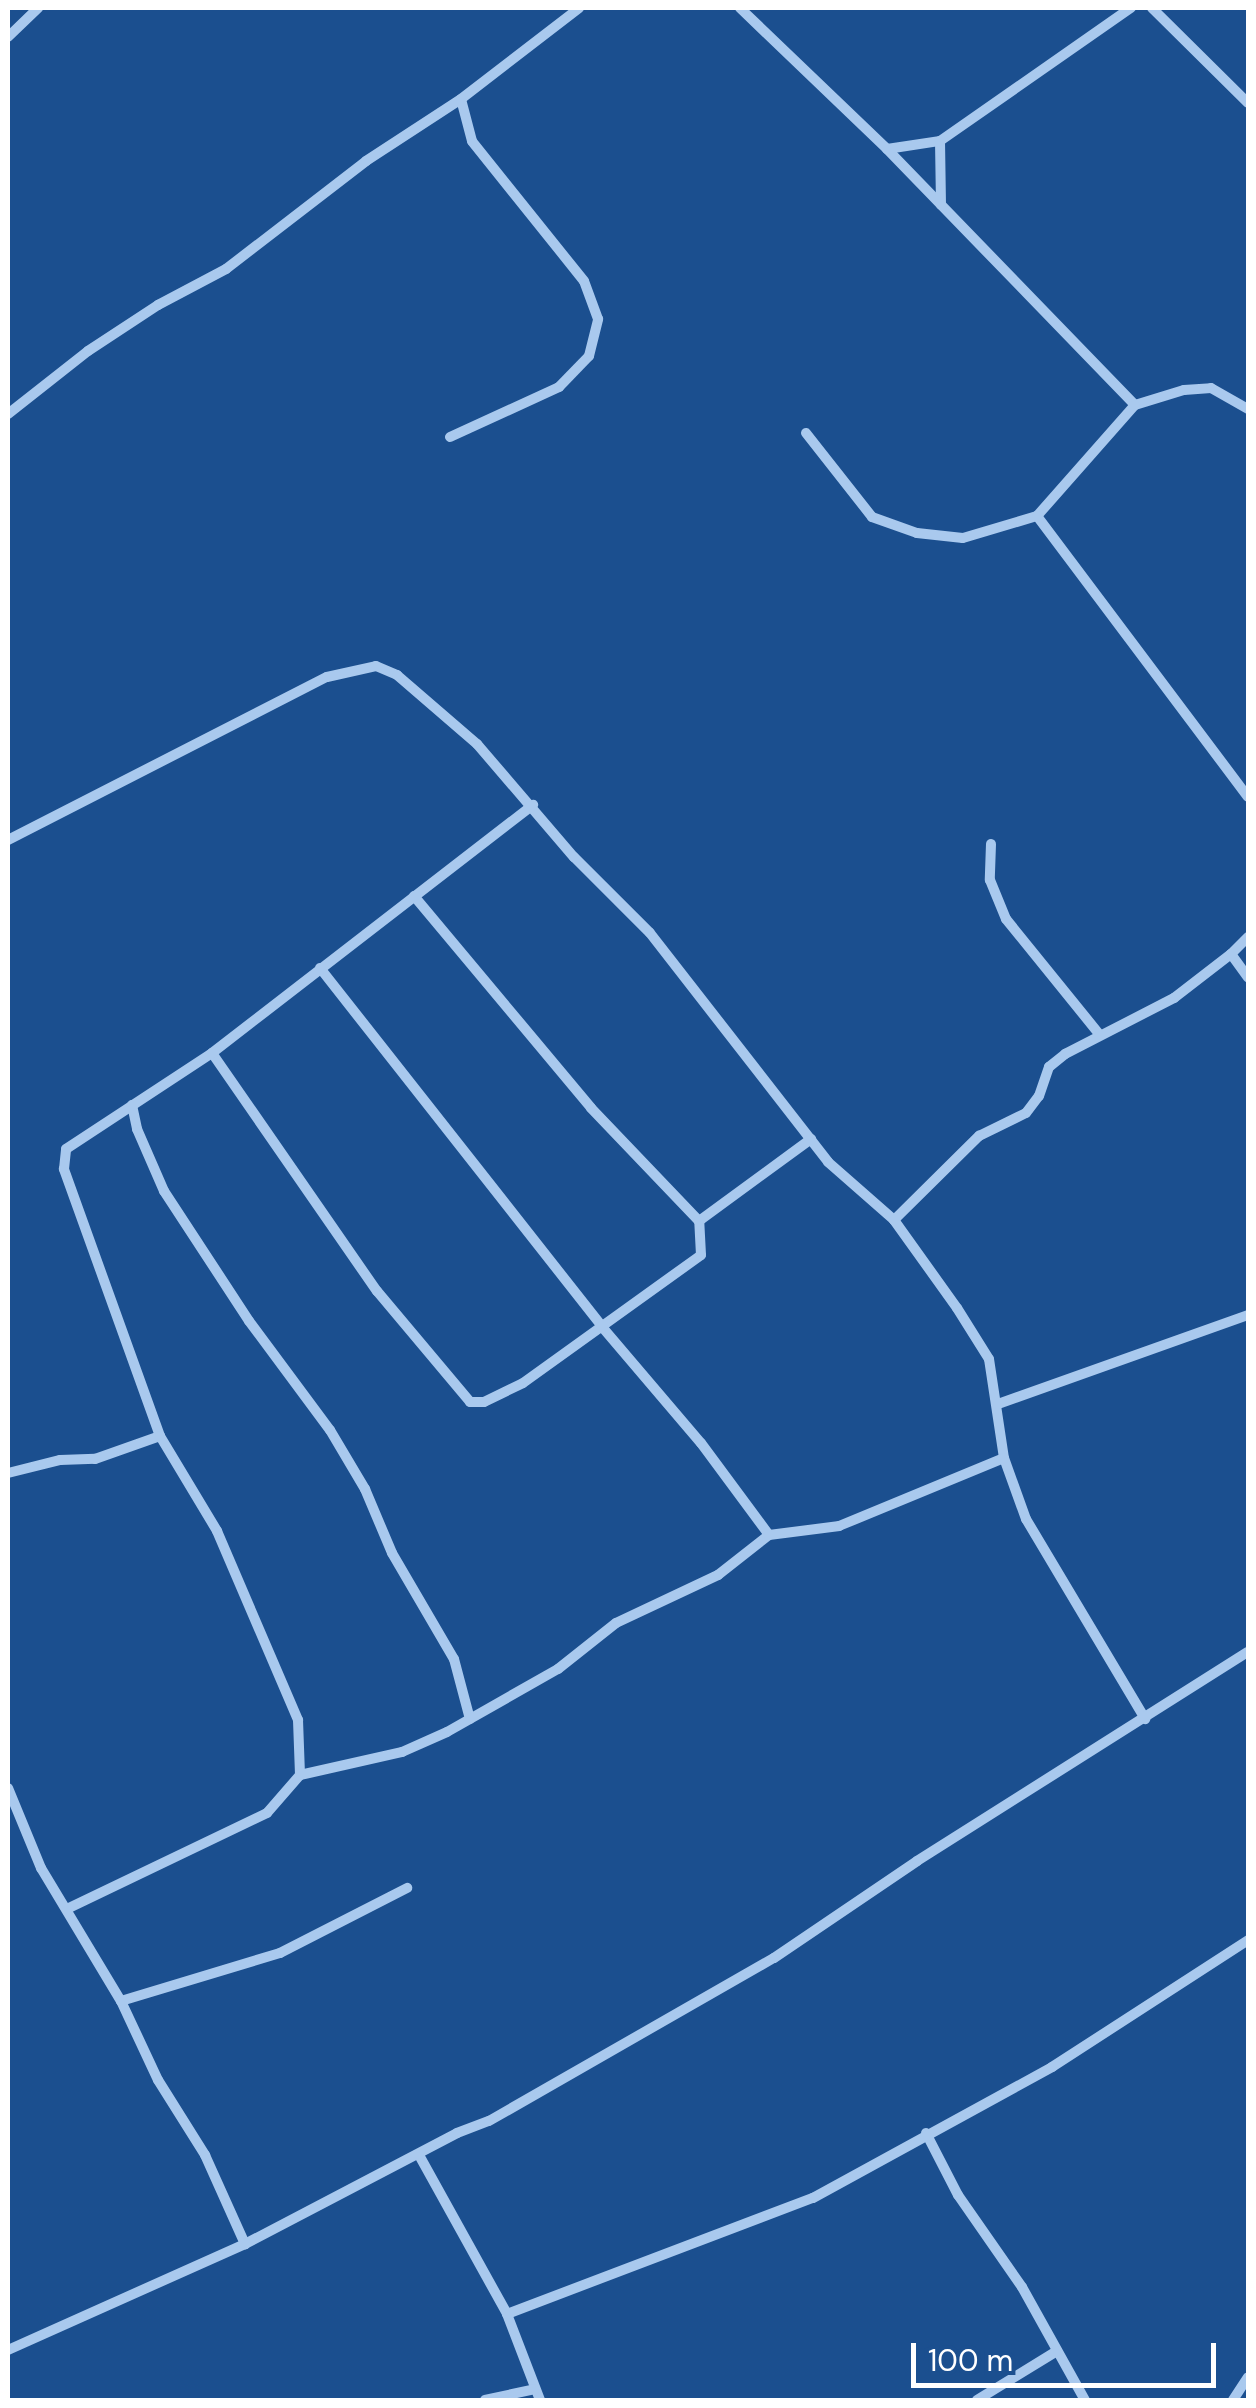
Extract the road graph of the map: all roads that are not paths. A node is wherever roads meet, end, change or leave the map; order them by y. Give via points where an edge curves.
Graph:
1 (38, 8) edge
2 (579, 8) edge
3 (740, 8) edge
4 (1131, 8) edge
5 (1152, 8) edge
6 (8, 37) edge
7 (461, 99) junction
8 (1248, 103) edge
9 (940, 141) junction
10 (887, 149) junction
11 (941, 206) junction
12 (1135, 405) junction
13 (1248, 409) edge
14 (8, 414) edge
15 (806, 433) dead end
16 (450, 438) dead end
17 (1036, 516) junction
18 (1248, 796) edge
19 (533, 805) junction
20 (8, 840) edge
21 (990, 844) dead end
22 (414, 896) junction
23 (1248, 937) edge
24 (1231, 954) junction
25 (320, 968) junction
26 (1248, 978) edge
27 (1100, 1035) junction
28 (212, 1053) junction
29 (132, 1105) junction
30 (811, 1140) junction
31 (894, 1220) junction
32 (699, 1221) junction
33 (1248, 1315) edge
34 (603, 1328) junction
35 (998, 1404) junction
36 (160, 1436) junction
37 (1004, 1458) junction
38 (8, 1473) edge
39 (769, 1535) junction
40 (1245, 1654) edge
41 (1248, 1669) edge
42 (470, 1718) junction
43 (1145, 1719) junction
44 (300, 1775) junction
45 (8, 1788) edge
46 (407, 1888) dead end
47 (67, 1909) junction
48 (1248, 1940) edge
49 (121, 2001) junction
50 (926, 2132) junction
51 (420, 2156) junction
52 (245, 2244) junction
53 (507, 2314) junction
54 (8, 2350) edge
55 (1057, 2351) junction
56 (1248, 2377) edge
57 (535, 2389) junction
58 (485, 2400) edge
59 (540, 2400) edge
60 (976, 2400) edge
61 (1085, 2400) edge
62 (1233, 2400) edge

1 - 6 street
2 - 7 street
3 - 10 street
4 - 9 street
5 - 8 street
7 - 14 street via 366,160 226,268 88,351
7 - 16 street via 472,141 584,281 598,319 589,356 559,386
9 - 10 street
9 - 11 street
10 - 11 street
11 - 12 street
12 - 13 street via 1211,388
12 - 17 street
15 - 17 street via 872,518 963,538
17 - 18 street
19 - 20 street via 477,744 397,674 376,666 327,677
19 - 22 street
19 - 30 street via 574,858 650,933
21 - 27 street via 990,880 1006,919
22 - 25 street
22 - 32 street via 591,1108
23 - 24 street
24 - 26 street
24 - 27 street via 1174,998
25 - 28 street
25 - 34 street
27 - 31 street via 1049,1067 1026,1114 980,1136
28 - 29 street
28 - 34 street via 377,1290 470,1402 522,1383
29 - 36 street via 66,1148 62,1163
29 - 42 street via 164,1192 365,1489 392,1553 454,1659
30 - 31 street
30 - 32 street
31 - 35 street via 977,1338
32 - 34 street via 700,1255
33 - 35 street
34 - 39 street via 702,1442
35 - 37 street
36 - 38 street via 95,1459
36 - 44 street via 251,1603 298,1720
37 - 39 street via 840,1526
37 - 43 street via 1026,1519
39 - 42 street via 718,1575 616,1623 558,1670
40 - 41 street
40 - 43 street
42 - 44 street via 402,1752
43 - 51 street via 774,1958
44 - 47 street via 267,1813
45 - 47 street
46 - 49 street via 280,1953
47 - 49 street
48 - 50 street via 1052,2067
49 - 52 street
50 - 53 street via 813,2198
50 - 55 street
51 - 52 street
51 - 53 street
52 - 54 street
53 - 57 street
55 - 60 street
55 - 61 street
56 - 62 street
57 - 58 street
57 - 59 street

